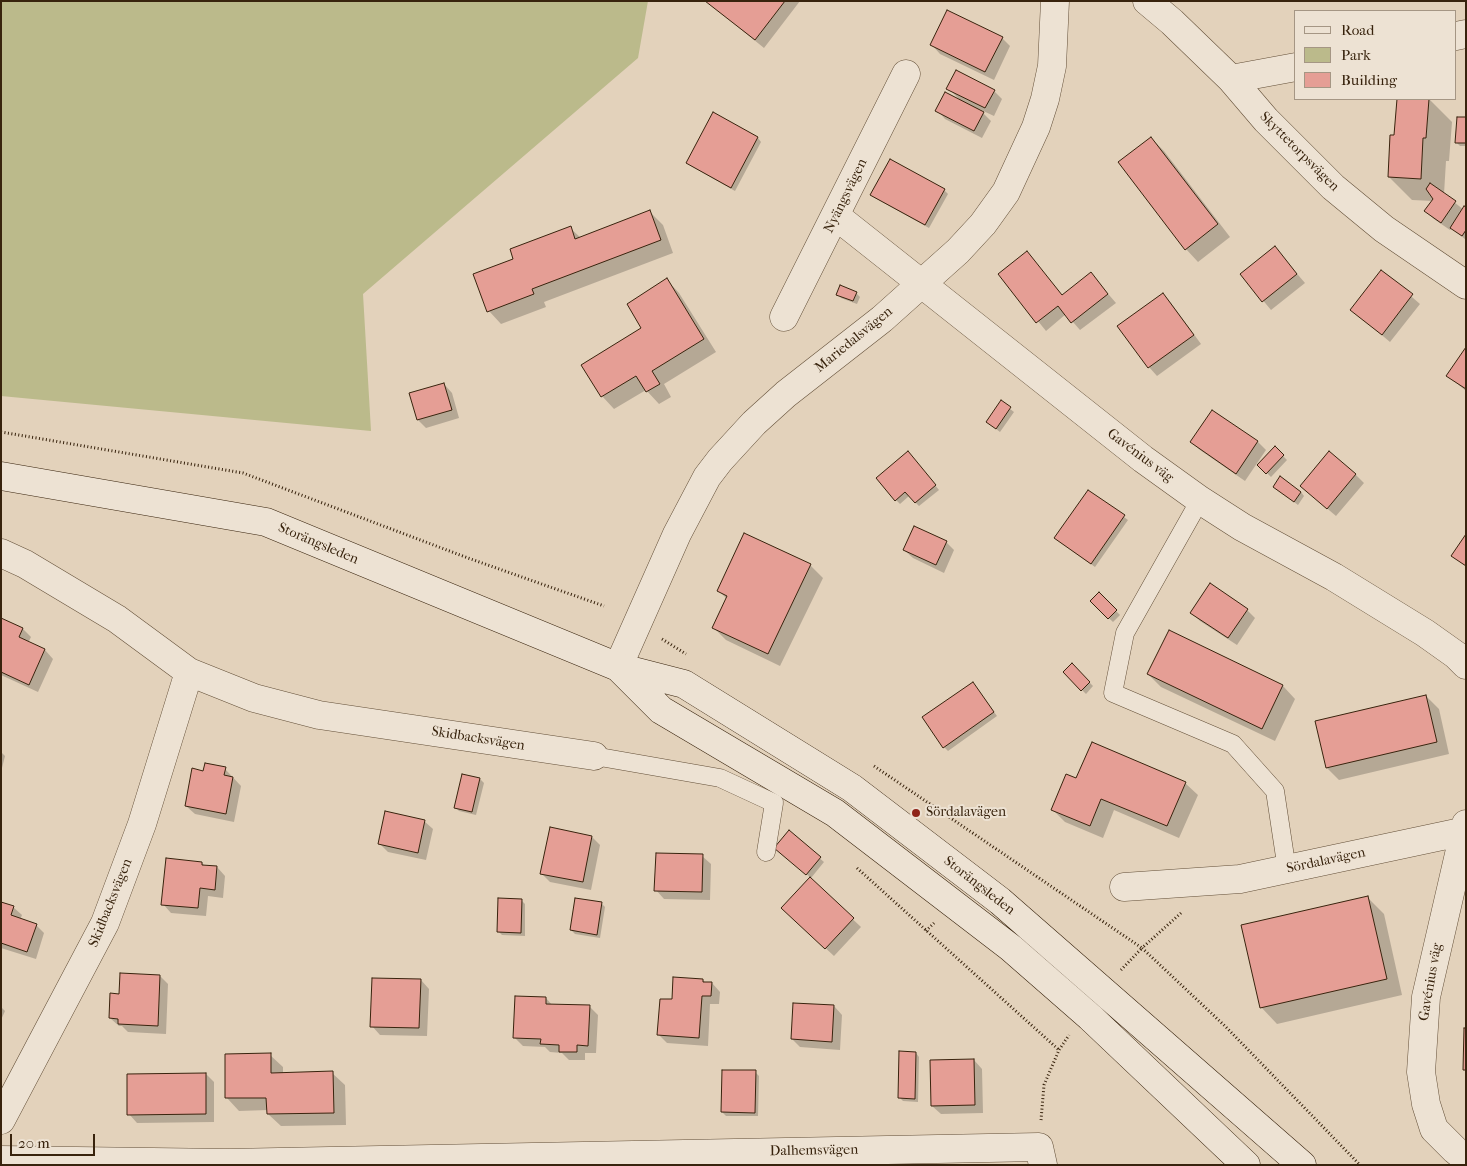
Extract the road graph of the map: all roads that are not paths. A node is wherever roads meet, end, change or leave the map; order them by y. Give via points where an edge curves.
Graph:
1 (1055, 1) edge
2 (1147, 1) edge
3 (1294, 67) edge
4 (906, 74) dead end
5 (1231, 79) junction
6 (836, 216) junction
7 (920, 284) junction
8 (1466, 285) edge
9 (784, 317) dead end
10 (1, 476) edge
11 (1200, 500) junction
12 (1, 554) edge
13 (1466, 665) edge
14 (618, 667) junction
15 (189, 672) junction
16 (594, 756) joint
17 (1465, 829) edge
18 (766, 852) dead end
19 (1287, 870) junction
20 (1124, 887) dead end
21 (1, 1120) edge
22 (1041, 1156) edge
23 (1466, 1158) edge
24 (1, 1160) edge
25 (228, 1164) edge
26 (1246, 1165) edge
27 (1302, 1165) edge

1 - 7 street, Mariedalsvägen via 1052,66 1036,128 1025,154 1006,192 983,224
2 - 5 street, Skyttetorpsvägen
3 - 5 street
4 - 6 street, Nyängsvägen
5 - 8 street, Skyttetorpsvägen via 1266,120 1333,187 1384,229
6 - 7 street, Gavénius väg
6 - 9 street, Nyängsvägen
7 - 11 street, Gavénius väg via 1142,459
7 - 14 street, Mariedalsvägen via 882,319 786,394 754,423 707,476 677,534
10 - 14 street, Storängsleden via 266,522
11 - 13 street, Gavénius väg via 1425,633
11 - 19 lane via 1125,633 1113,693 1234,744 1275,791
12 - 15 street, Skidbacksvägen via 25,564 117,619
14 - 26 street, Storängsleden via 661,710 834,813 1011,948 1090,1017
14 - 27 street, Storängsleden via 684,684 852,788 1000,901
15 - 16 street, Skidbacksvägen via 254,698 319,715
15 - 21 street, Skidbacksvägen via 142,824 105,923
16 - 18 lane via 720,778 774,803
17 - 19 street, Sördalavägen
17 - 23 street, Gavénius väg via 1426,997 1421,1072 1434,1128
19 - 20 street, Sördalavägen via 1240,879
22 - 25 street, Dalhemsvägen
24 - 25 street, Dalhemsvägen

